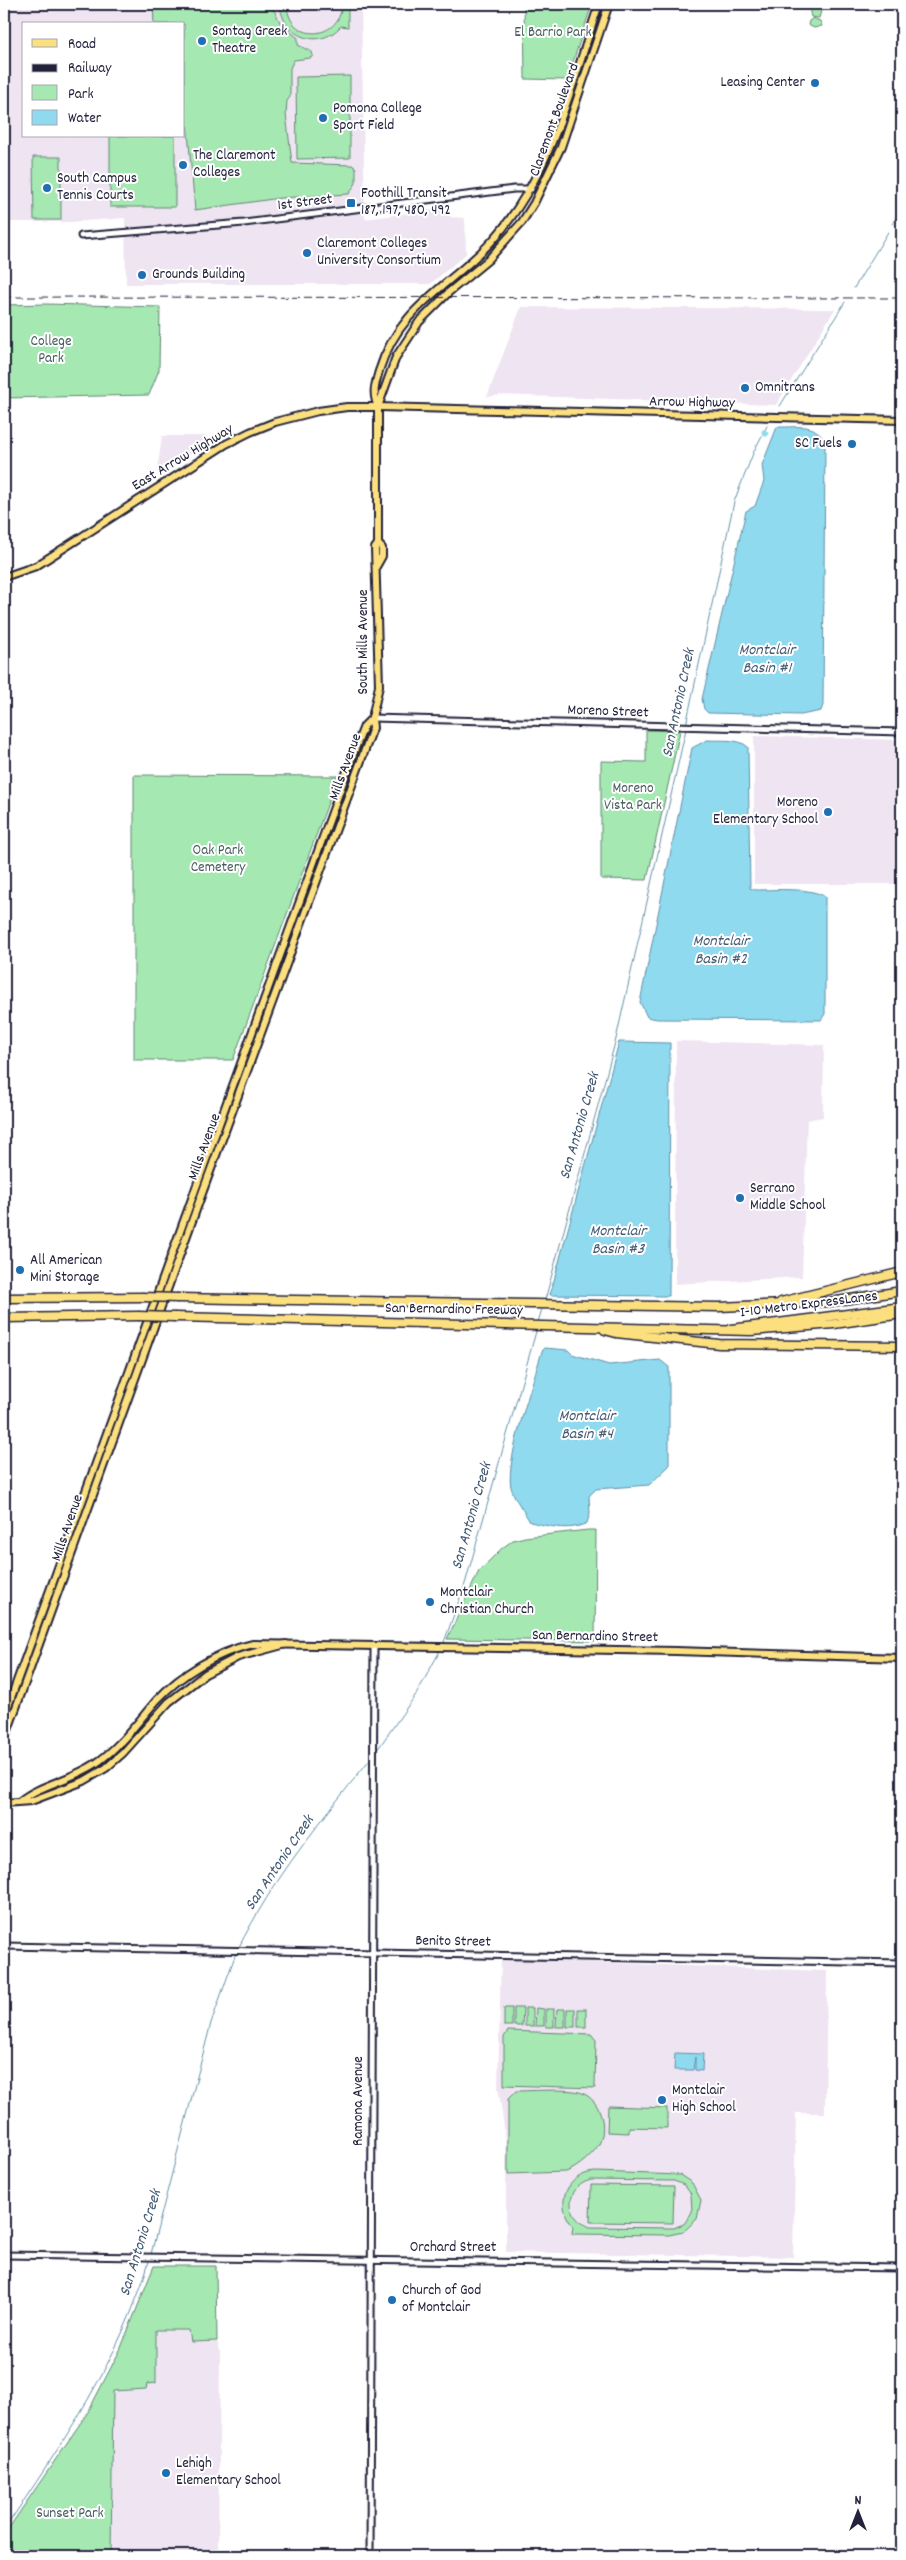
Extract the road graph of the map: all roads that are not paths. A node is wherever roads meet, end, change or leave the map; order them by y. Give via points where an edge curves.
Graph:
1 (599, 4) edge
2 (609, 4) edge
3 (531, 189) junction
4 (81, 236) dead end
5 (378, 407) junction
6 (482, 410) joint
7 (902, 420) edge
8 (4, 577) edge
9 (372, 718) junction
10 (902, 732) edge
11 (313, 864) junction
12 (322, 867) junction
13 (902, 1272) edge
14 (902, 1291) edge
15 (4, 1298) edge
16 (772, 1305) junction
17 (902, 1306) edge
18 (902, 1314) edge
19 (4, 1318) edge
20 (594, 1326) junction
21 (719, 1332) junction
22 (902, 1346) edge
23 (287, 1644) junction
24 (374, 1646) junction
25 (902, 1658) edge
26 (4, 1717) edge
27 (4, 1742) edge
28 (20, 1801) junction
29 (4, 1803) edge
30 (4, 1946) edge
31 (372, 1953) junction
32 (902, 1963) edge
33 (4, 2255) edge
34 (371, 2260) junction
35 (902, 2268) edge
36 (370, 2556) edge

1 - 3 main road, Claremont Boulevard via 547,156
2 - 5 main road, Claremont Boulevard via 548,178 522,222 488,260 419,322 396,357
3 - 4 street, 1st Street via 244,223
3 - 5 main road, Claremont Boulevard via 508,222 480,252 427,296 398,332 386,352 375,385 373,396
5 - 6 main road, East Arrow Highway
5 - 8 main road, East Arrow Highway via 318,411 250,432 226,444 36,566
5 - 9 main road, South Mills Avenue via 378,544 382,548 382,556 377,565 379,686
6 - 7 main road, Arrow Highway
9 - 10 street, Moreno Street
9 - 11 main road, Mills Avenue via 364,726
9 - 12 main road, Mills Avenue via 373,728
11 - 12 main road
11 - 26 main road, Mills Avenue
12 - 27 main road, Mills Avenue
13 - 16 highway
14 - 16 highway, San Bernardino Freeway via 830,1302
15 - 16 highway, San Bernardino Freeway, bridge
17 - 21 highway, I-10 Metro ExpressLanes
18 - 21 highway, San Bernardino Freeway via 786,1329
19 - 20 highway, San Bernardino Freeway, bridge via 138,1316
20 - 21 highway, San Bernardino Freeway
20 - 22 highway via 616,1333 705,1343
23 - 24 main road, San Bernardino Street
23 - 28 main road, San Bernardino Street via 238,1657 205,1674 169,1702 123,1753 84,1782 31,1801
23 - 28 main road, San Bernardino Street via 253,1644 236,1648 195,1669 165,1692 116,1747 97,1763 76,1776 28,1794
24 - 25 main road, San Bernardino Street
24 - 31 street, Ramona Avenue
28 - 29 main road, San Bernardino Street
30 - 31 street, Benito Street
31 - 32 street, Benito Street
31 - 34 street, Ramona Avenue
33 - 34 street, Orchard Street
34 - 35 street, Orchard Street
34 - 36 street, Ramona Avenue

